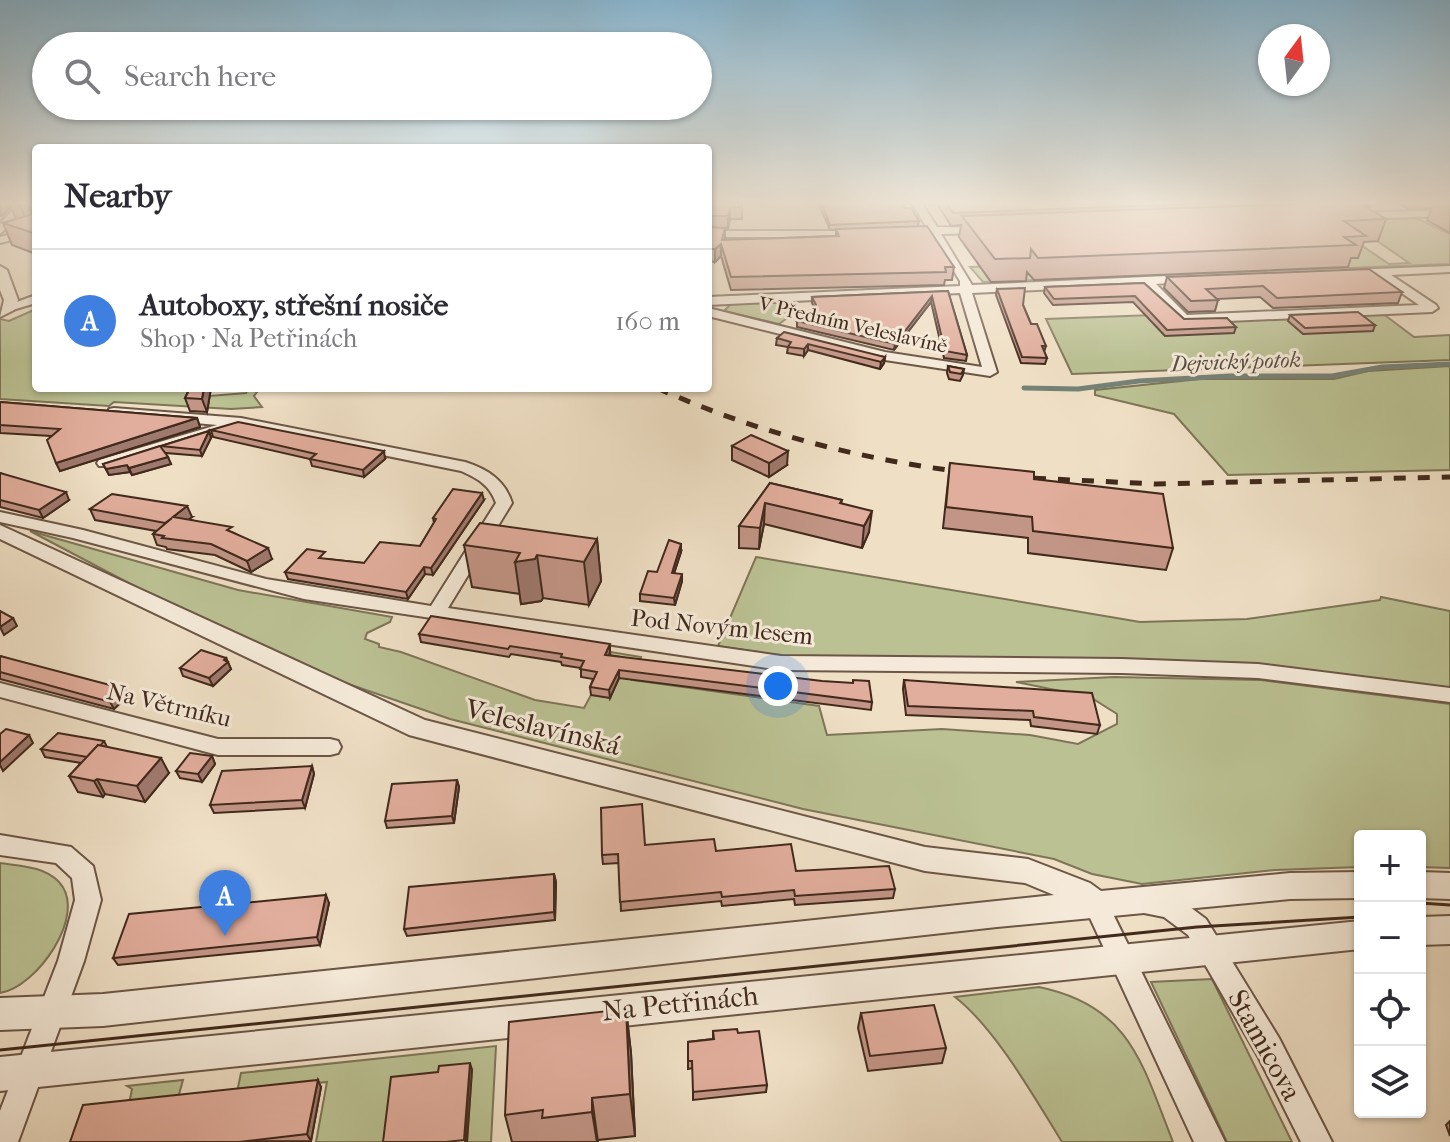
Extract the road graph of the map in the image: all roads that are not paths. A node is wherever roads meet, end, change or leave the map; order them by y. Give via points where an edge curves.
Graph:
1 (949, 255) edge
2 (1450, 269) edge
3 (0, 270) edge
4 (1379, 272) junction
5 (1332, 274) edge
6 (1208, 278) edge
7 (1146, 281) junction
8 (966, 288) junction
9 (32, 300) edge
10 (712, 301) edge
11 (5, 310) edge
12 (712, 313) edge
13 (104, 411) edge
14 (241, 422) junction
15 (105, 463) edge
16 (0, 517) edge
17 (0, 531) edge
18 (435, 614) junction
19 (0, 690) edge
20 (1450, 695) edge
21 (330, 747) dead end
22 (0, 845) edge
23 (1354, 885) edge
24 (1426, 885) edge
25 (1450, 886) edge
26 (1097, 905) junction
27 (1450, 930) edge
28 (1426, 931) edge
29 (1354, 936) edge
30 (1211, 948) junction
31 (1120, 958) junction
32 (53, 1012) junction
33 (0, 1014) edge
34 (16, 1072) edge
35 (3, 1142) edge
36 (1210, 1142) edge
37 (1317, 1142) edge

1 - 8 street
2 - 4 street
3 - 11 street via 11,300
4 - 5 street
4 - 7 street via 1432,308 1184,319
6 - 7 street
7 - 8 street
8 - 10 street
8 - 12 street, V Předním Veleslavíně via 990,372
9 - 11 street
13 - 14 street
14 - 15 street
14 - 18 street via 465,467 489,477 501,489 504,503
16 - 18 street, Pod Novým lesem via 241,581
17 - 26 street, Veleslavínská via 418,728 925,859 1028,871
18 - 20 street, Pod Novým lesem via 781,663 1258,671
19 - 21 street, Na Větrníku via 218,747
22 - 32 street via 62,854 84,873 88,900
23 - 26 street via 1290,886
24 - 25 street
26 - 30 street, Stamicova via 1169,906 1197,927
26 - 31 street
26 - 32 street
27 - 28 street
29 - 30 street, Na Petřinách
30 - 31 street, Na Petřinách
30 - 37 street, Stamicova
31 - 34 street, Na Petřinách
31 - 36 street
32 - 33 street
32 - 34 street
34 - 35 street

